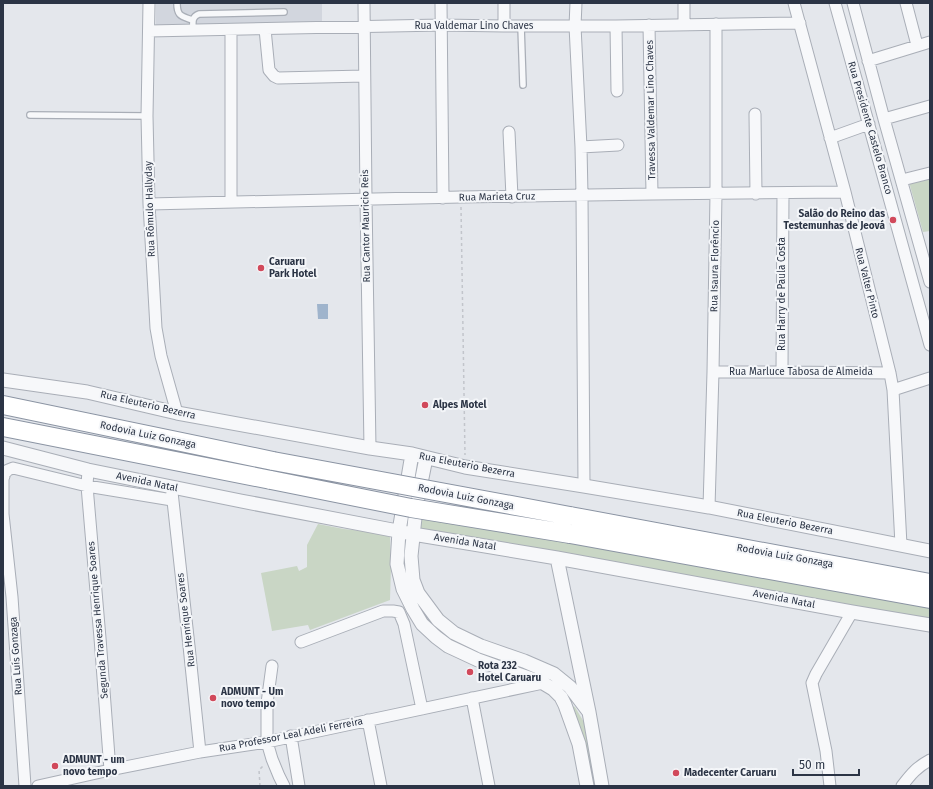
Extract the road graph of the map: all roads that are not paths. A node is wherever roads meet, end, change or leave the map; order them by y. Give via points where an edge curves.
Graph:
1 (149, 3) edge
2 (177, 3) edge
3 (364, 3) edge
4 (441, 3) edge
5 (504, 3) edge
6 (576, 3) edge
7 (684, 3) edge
8 (794, 3) edge
9 (835, 3) edge
10 (853, 3) edge
11 (906, 3) edge
12 (284, 12) dead end
13 (800, 23) junction
14 (716, 24) junction
15 (192, 25) junction
16 (441, 25) junction
17 (649, 25) junction
18 (684, 25) junction
19 (504, 26) junction
20 (521, 26) junction
21 (575, 26) junction
22 (616, 26) junction
23 (364, 27) junction
24 (265, 29) junction
25 (231, 30) junction
26 (149, 31) junction
27 (930, 42) edge
28 (917, 45) junction
29 (868, 61) junction
30 (364, 76) junction
31 (523, 85) dead end
32 (617, 91) dead end
33 (930, 106) edge
34 (755, 114) dead end
35 (30, 115) dead end
36 (147, 116) junction
37 (884, 119) junction
38 (869, 124) junction
39 (509, 132) dead end
40 (830, 138) junction
41 (618, 145) dead end
42 (581, 147) junction
43 (892, 149) junction
44 (877, 153) junction
45 (930, 173) edge
46 (902, 180) junction
47 (845, 192) junction
48 (783, 193) junction
49 (652, 194) junction
50 (716, 194) junction
51 (756, 194) junction
52 (582, 195) junction
53 (512, 197) junction
54 (443, 198) junction
55 (366, 199) junction
56 (230, 202) junction
57 (149, 204) junction
58 (930, 282) edge
59 (930, 345) edge
60 (713, 372) junction
61 (782, 372) junction
62 (890, 373) junction
63 (930, 378) edge
64 (3, 380) edge
65 (893, 390) junction
66 (3, 405) edge
67 (177, 413) junction
68 (3, 427) edge
69 (3, 448) edge
70 (370, 448) junction
71 (412, 454) junction
72 (426, 458) junction
73 (88, 470) junction
74 (4, 479) edge
75 (87, 486) junction
76 (584, 486) junction
77 (172, 493) junction
78 (709, 508) junction
79 (400, 531) junction
80 (413, 534) junction
81 (901, 545) junction
82 (5, 547) edge
83 (930, 551) edge
84 (557, 558) junction
85 (930, 582) edge
86 (7, 598) edge
87 (930, 599) edge
88 (852, 612) junction
89 (930, 628) edge
90 (301, 642) dead end
91 (272, 666) dead end
92 (543, 683) junction
93 (472, 698) junction
94 (422, 708) junction
95 (589, 712) junction
96 (368, 720) junction
97 (291, 736) junction
98 (266, 742) junction
99 (200, 752) junction
100 (930, 760) edge
101 (110, 770) junction
102 (25, 786) edge
103 (38, 786) edge
104 (284, 786) edge
105 (299, 786) edge
106 (381, 786) edge
107 (489, 786) edge
108 (587, 786) edge
109 (602, 786) edge
110 (830, 786) edge
111 (902, 786) edge

1 - 26 street, Rua Rômulo Hallyday
2 - 15 lane via 179,14
3 - 23 street, Rua Cantor Mauricio Reis
4 - 16 street
5 - 19 street
6 - 21 street
7 - 18 street
8 - 13 street, Rua Valter Pinto
9 - 38 street, Rua Presidente Castelo Branco
10 - 29 street, Rua Presidente Castelo Branco
11 - 28 street
12 - 15 lane via 199,14 195,15
13 - 14 street, Rua Valdemar Lino Chaves
13 - 40 street, Rua Valter Pinto
14 - 18 street, Rua Valdemar Lino Chaves
14 - 50 street, Rua Isaura Florêncio
15 - 25 street, Rua Valdemar Lino Chaves
15 - 26 street, Rua Valdemar Lino Chaves
16 - 19 street, Rua Valdemar Lino Chaves
16 - 23 street, Rua Valdemar Lino Chaves
16 - 54 street
17 - 18 street, Rua Valdemar Lino Chaves
17 - 22 street, Rua Valdemar Lino Chaves
17 - 49 street, Travessa Valdemar Lino Chaves
19 - 20 street, Rua Valdemar Lino Chaves
20 - 21 street, Rua Valdemar Lino Chaves
20 - 31 lane
21 - 22 street, Rua Valdemar Lino Chaves
21 - 42 street
22 - 32 street
23 - 24 street, Rua Valdemar Lino Chaves
23 - 30 street, Rua Cantor Mauricio Reis
24 - 25 street, Rua Valdemar Lino Chaves
24 - 30 street via 269,70 278,78
25 - 56 street
26 - 36 street, Rua Rômulo Hallyday
27 - 28 street
28 - 29 street
29 - 37 street, Rua Presidente Castelo Branco
30 - 55 street, Rua Cantor Mauricio Reis
33 - 37 street
34 - 51 street
35 - 36 lane
36 - 57 street, Rua Rômulo Hallyday
37 - 43 street, Rua Presidente Castelo Branco
38 - 40 street
38 - 44 street, Rua Presidente Castelo Branco
39 - 53 street
40 - 47 street, Rua Valter Pinto
41 - 42 street
42 - 52 street
43 - 44 street
43 - 46 street, Rua Presidente Castelo Branco
44 - 59 street, Rua Presidente Castelo Branco
45 - 46 street
46 - 58 street, Rua Presidente Castelo Branco
47 - 48 street, Rua Marieta Cruz
47 - 62 street, Rua Valter Pinto
48 - 51 street, Rua Marieta Cruz
48 - 61 street, Rua Harry de Paula Costa
49 - 50 street, Rua Marieta Cruz
49 - 52 street, Rua Marieta Cruz
50 - 51 street, Rua Marieta Cruz
50 - 60 street, Rua Isaura Florêncio
52 - 53 street, Rua Marieta Cruz
52 - 76 street
53 - 54 street, Rua Marieta Cruz
54 - 55 street, Rua Marieta Cruz
55 - 56 street, Rua Marieta Cruz
55 - 70 street, Rua Cantor Mauricio Reis
56 - 57 street, Rua Marieta Cruz
57 - 67 street, Rua Rômulo Hallyday via 156,328
60 - 61 street, Rua Marluce Tabosa de Almeida
60 - 78 street, Rua Isaura Florêncio
61 - 62 street, Rua Marluce Tabosa de Almeida
62 - 65 street, Rua Valter Pinto
63 - 65 street
64 - 67 street, Rua Eleuterio Bezerra via 87,392
65 - 81 street, Rua Valter Pinto
66 - 85 highway, Rodovia Luiz Gonzaga, bridge via 273,461
67 - 70 street, Rua Eleuterio Bezerra
68 - 87 highway, Rodovia Luiz Gonzaga, bridge via 412,508
69 - 73 street, Avenida Natal
70 - 71 street, Rua Eleuterio Bezerra
71 - 72 street, Rua Eleuterio Bezerra
71 - 79 street
72 - 76 street, Rua Eleuterio Bezerra via 465,467
72 - 80 street
73 - 75 street, Segunda Travessa Henrique Soares
73 - 77 street, Avenida Natal
74 - 75 street via 5,473 13,468
74 - 82 street, Rua Luís Gonzaga
75 - 77 street
75 - 101 street, Segunda Travessa Henrique Soares
76 - 78 street, Rua Eleuterio Bezerra
77 - 79 street, Avenida Natal via 248,503
77 - 99 street, Rua Henrique Soares
78 - 81 street, Rua Eleuterio Bezerra
79 - 80 street, Avenida Natal
79 - 92 street via 397,564 401,583 422,624 448,646 478,660
80 - 84 street, Avenida Natal
80 - 95 street via 413,580 418,593 438,620 454,633 481,646 524,660 554,674 570,687
81 - 83 street, Rua Eleuterio Bezerra
82 - 86 street, Rua Luís Gonzaga
84 - 88 street, Avenida Natal
84 - 95 street
86 - 102 street, Rua Luís Gonzaga
88 - 89 street, Avenida Natal
88 - 110 street via 812,682 826,751
90 - 94 street via 383,611 399,612 404,624
91 - 98 street via 267,702
92 - 93 street, Rua Professor Leal Adeli Ferreira
92 - 108 street via 553,689 565,705 579,744
93 - 94 street, Rua Professor Leal Adeli Ferreira
93 - 107 street
94 - 96 street, Rua Professor Leal Adeli Ferreira
95 - 109 street
96 - 97 street, Rua Professor Leal Adeli Ferreira
96 - 106 street
97 - 98 street, Rua Professor Leal Adeli Ferreira
97 - 105 street
98 - 99 street, Rua Professor Leal Adeli Ferreira
98 - 104 street
99 - 101 street, Rua Professor Leal Adeli Ferreira
100 - 111 street via 920,765
101 - 103 street, Rua Professor Leal Adeli Ferreira

